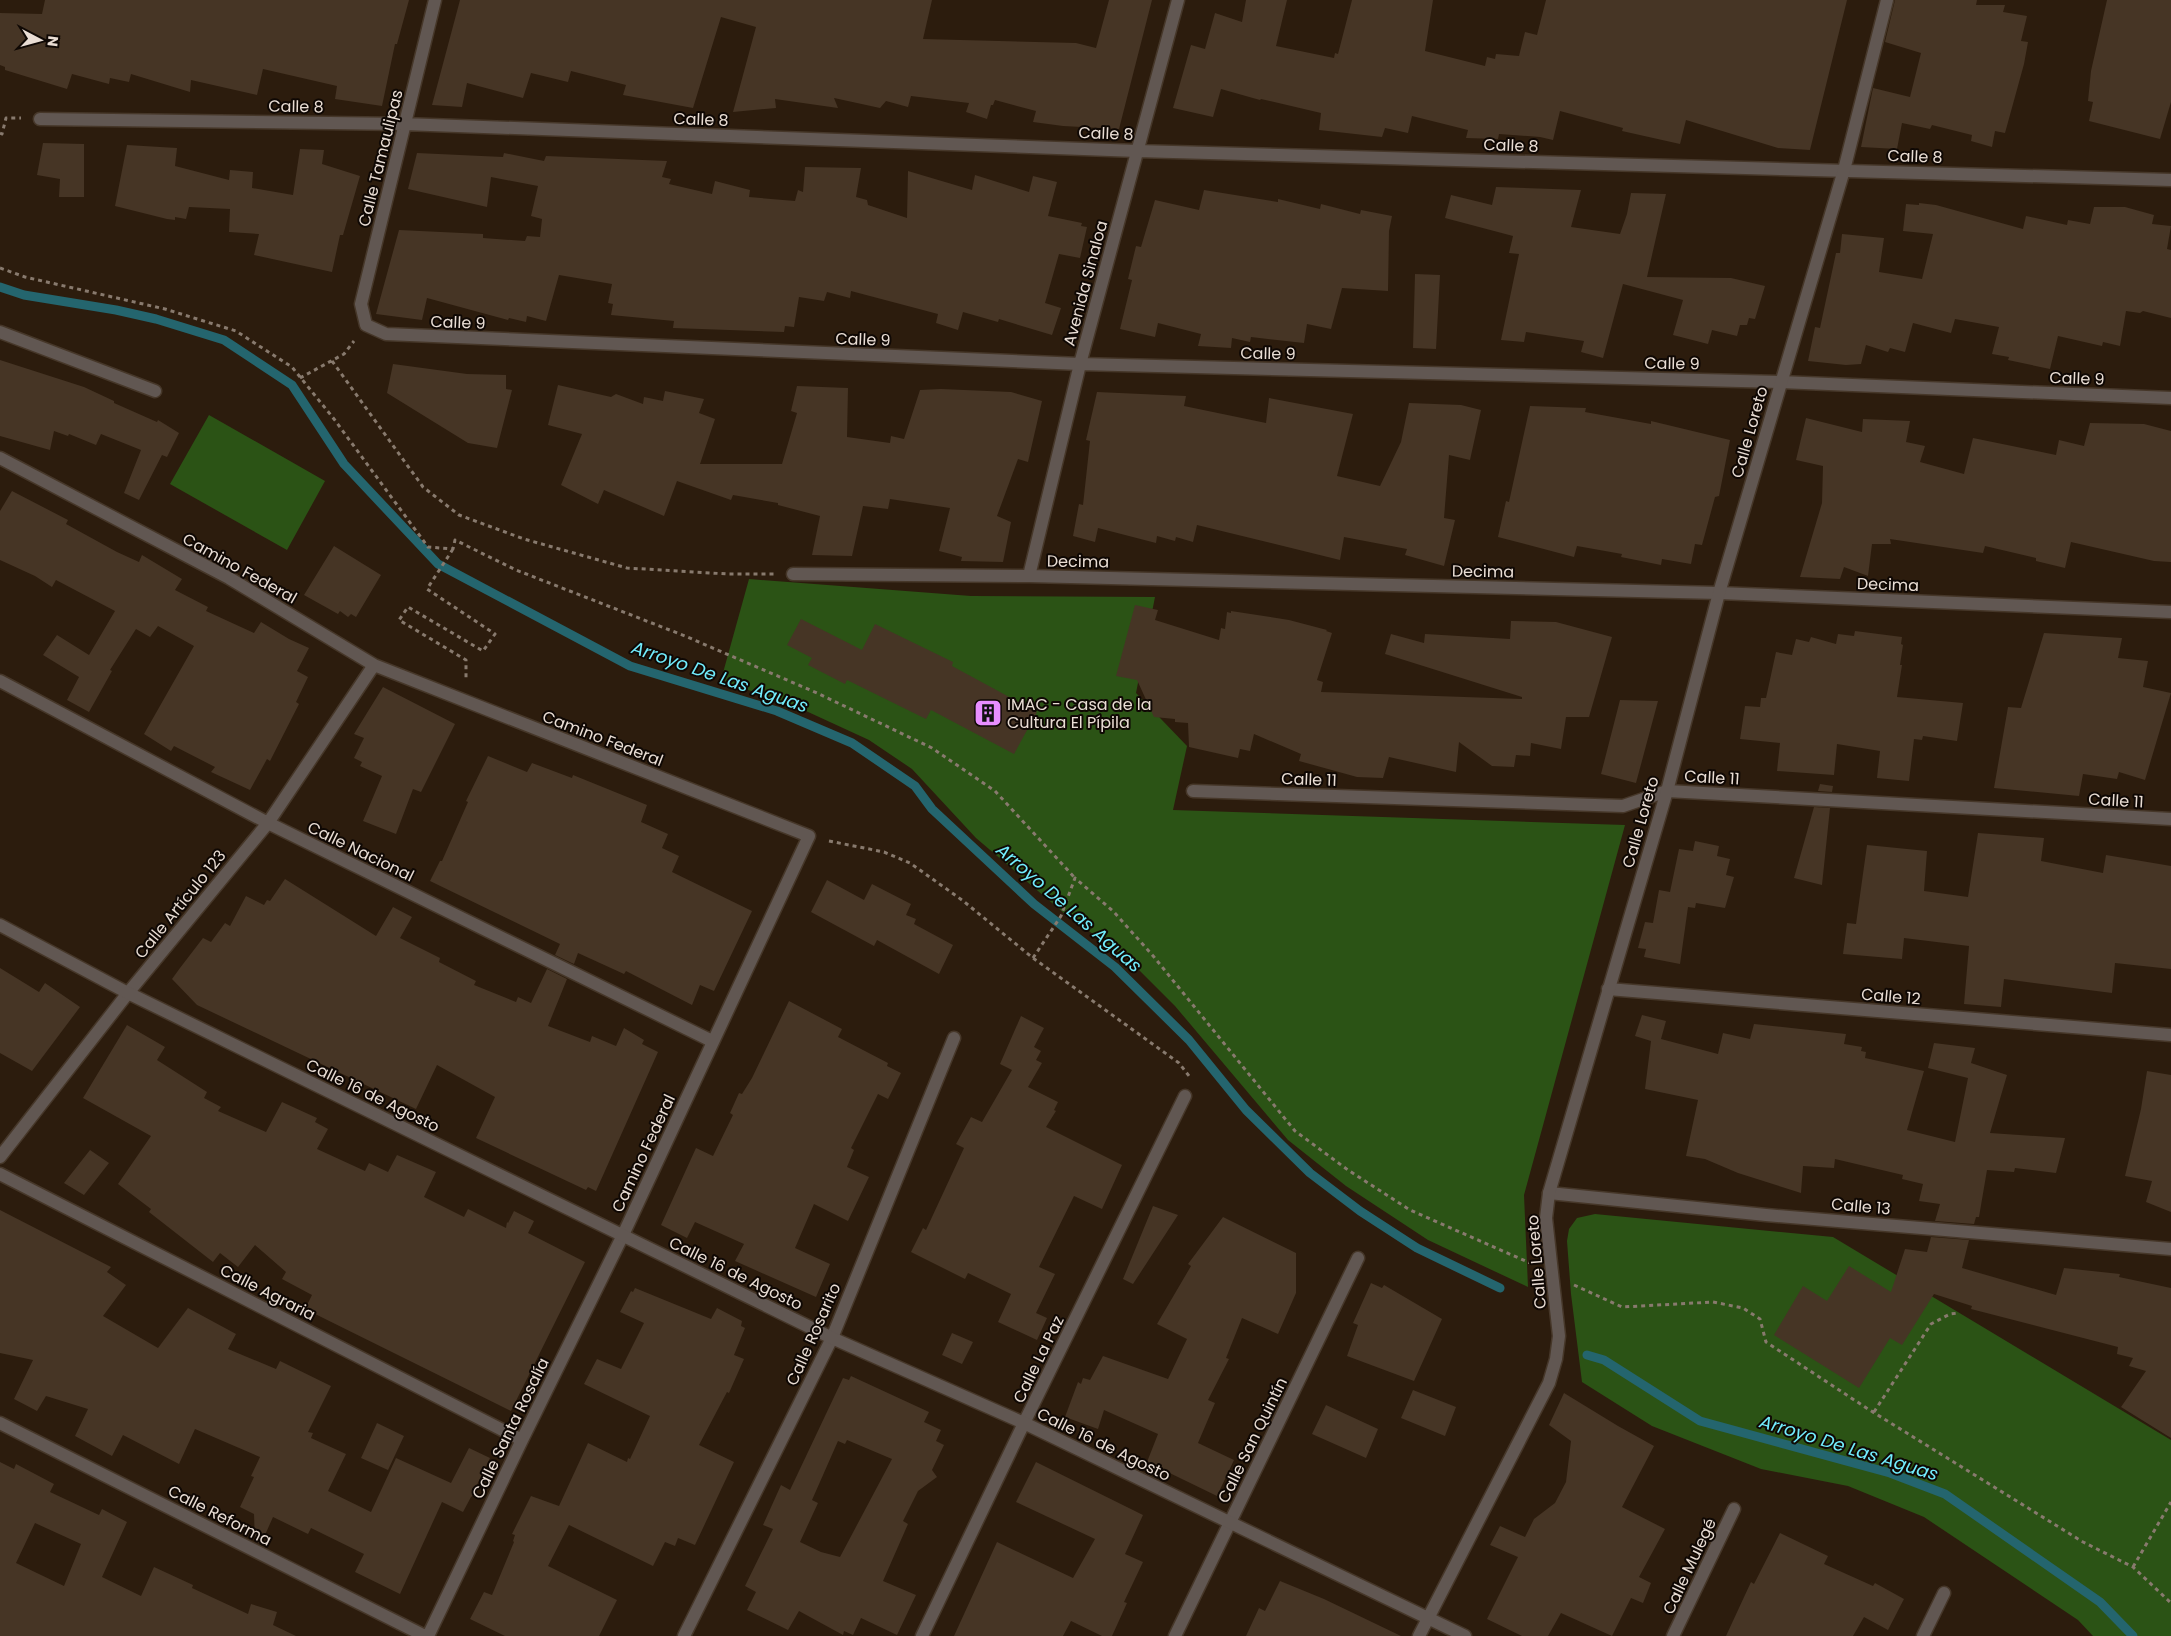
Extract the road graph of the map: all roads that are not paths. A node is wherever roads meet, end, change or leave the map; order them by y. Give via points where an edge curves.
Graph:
1 (435, 0) edge
2 (1178, 0) edge
3 (1887, 0) edge
4 (40, 119) road end
5 (404, 124) junction
6 (1137, 151) junction
7 (1844, 170) junction
8 (2171, 180) edge
9 (366, 324) joint
10 (0, 332) edge
11 (1080, 364) junction
12 (1780, 382) junction
13 (155, 390) dead end
14 (2171, 398) edge
15 (0, 458) edge
16 (793, 574) road end
17 (1029, 576) junction
18 (1719, 593) junction
19 (2171, 612) edge
20 (374, 665) junction
21 (0, 682) edge
22 (1193, 791) dead end
23 (1667, 791) junction
24 (2171, 819) edge
25 (268, 823) junction
26 (0, 925) edge
27 (1608, 989) junction
28 (128, 993) junction
29 (2171, 1035) edge
30 (954, 1038) dead end
31 (712, 1041) junction
32 (1184, 1096) road end
33 (0, 1156) edge
34 (0, 1174) edge
35 (1549, 1193) junction
36 (623, 1236) junction
37 (2171, 1249) edge
38 (1358, 1258) dead end
39 (832, 1338) junction
40 (0, 1423) edge
41 (1024, 1423) junction
42 (522, 1440) junction
43 (1734, 1509) dead end
44 (1229, 1523) junction
45 (1944, 1593) dead end
46 (1428, 1618) junction
47 (426, 1636) edge
48 (684, 1636) edge
49 (922, 1636) edge
50 (1175, 1636) edge
51 (1419, 1636) edge
52 (1465, 1636) edge
53 (1674, 1636) edge
54 (1923, 1636) edge

1 - 5 street, Calle Tamaulipas
2 - 6 street, Avenida Sinaloa
3 - 7 street, Calle Loreto
4 - 5 street, Calle 8
5 - 6 street, Calle 8
5 - 9 street, Calle Tamaulipas via 361,304
6 - 7 street, Calle 8
6 - 11 street, Avenida Sinaloa
7 - 8 street, Calle 8
7 - 12 street, Calle Loreto
9 - 11 street, Calle 9 via 386,334 409,336
10 - 13 street
11 - 12 street, Calle 9
11 - 17 street, Avenida Sinaloa
12 - 14 street, Calle 9
12 - 18 street, Calle Loreto
15 - 20 street, Camino Federal via 229,578
16 - 17 street, Decima
17 - 18 street, Decima
18 - 19 street, Decima
18 - 23 street, Calle Loreto
20 - 25 street, Calle Artículo 123
20 - 31 street, Camino Federal via 809,836
21 - 25 street, Calle Nacional
22 - 23 street, Calle 11 via 1623,806
23 - 24 street, Calle 11
23 - 27 street, Calle Loreto
25 - 28 street, Calle Artículo 123
25 - 31 street, Calle Nacional
26 - 28 street, Calle 16 de Agosto
27 - 29 street, Calle 12
27 - 35 street, Calle Loreto
28 - 33 street, Calle Artículo 123
28 - 36 street, Calle 16 de Agosto
30 - 39 street, Calle Rosarito
31 - 36 street, Camino Federal
32 - 41 street, Calle La Paz
34 - 42 street, Calle Agraria
35 - 37 street, Calle 13
35 - 46 street, Calle Loreto via 1546,1218 1559,1336 1556,1359 1549,1382
36 - 39 street, Calle 16 de Agosto
36 - 42 street, Calle Santa Rosalía
38 - 44 street, Calle San Quintín
39 - 41 street, Calle 16 de Agosto
39 - 48 street, Calle Rosarito
40 - 47 street, Calle Reforma
41 - 44 street, Calle 16 de Agosto
41 - 49 street, Calle La Paz
42 - 47 street, Calle Santa Rosalía
43 - 53 street, Calle Mulegé
44 - 46 street, Calle 16 de Agosto
44 - 50 street, Calle San Quintín
45 - 54 street
46 - 51 street, Calle Loreto
46 - 52 street, Calle 16 de Agosto

